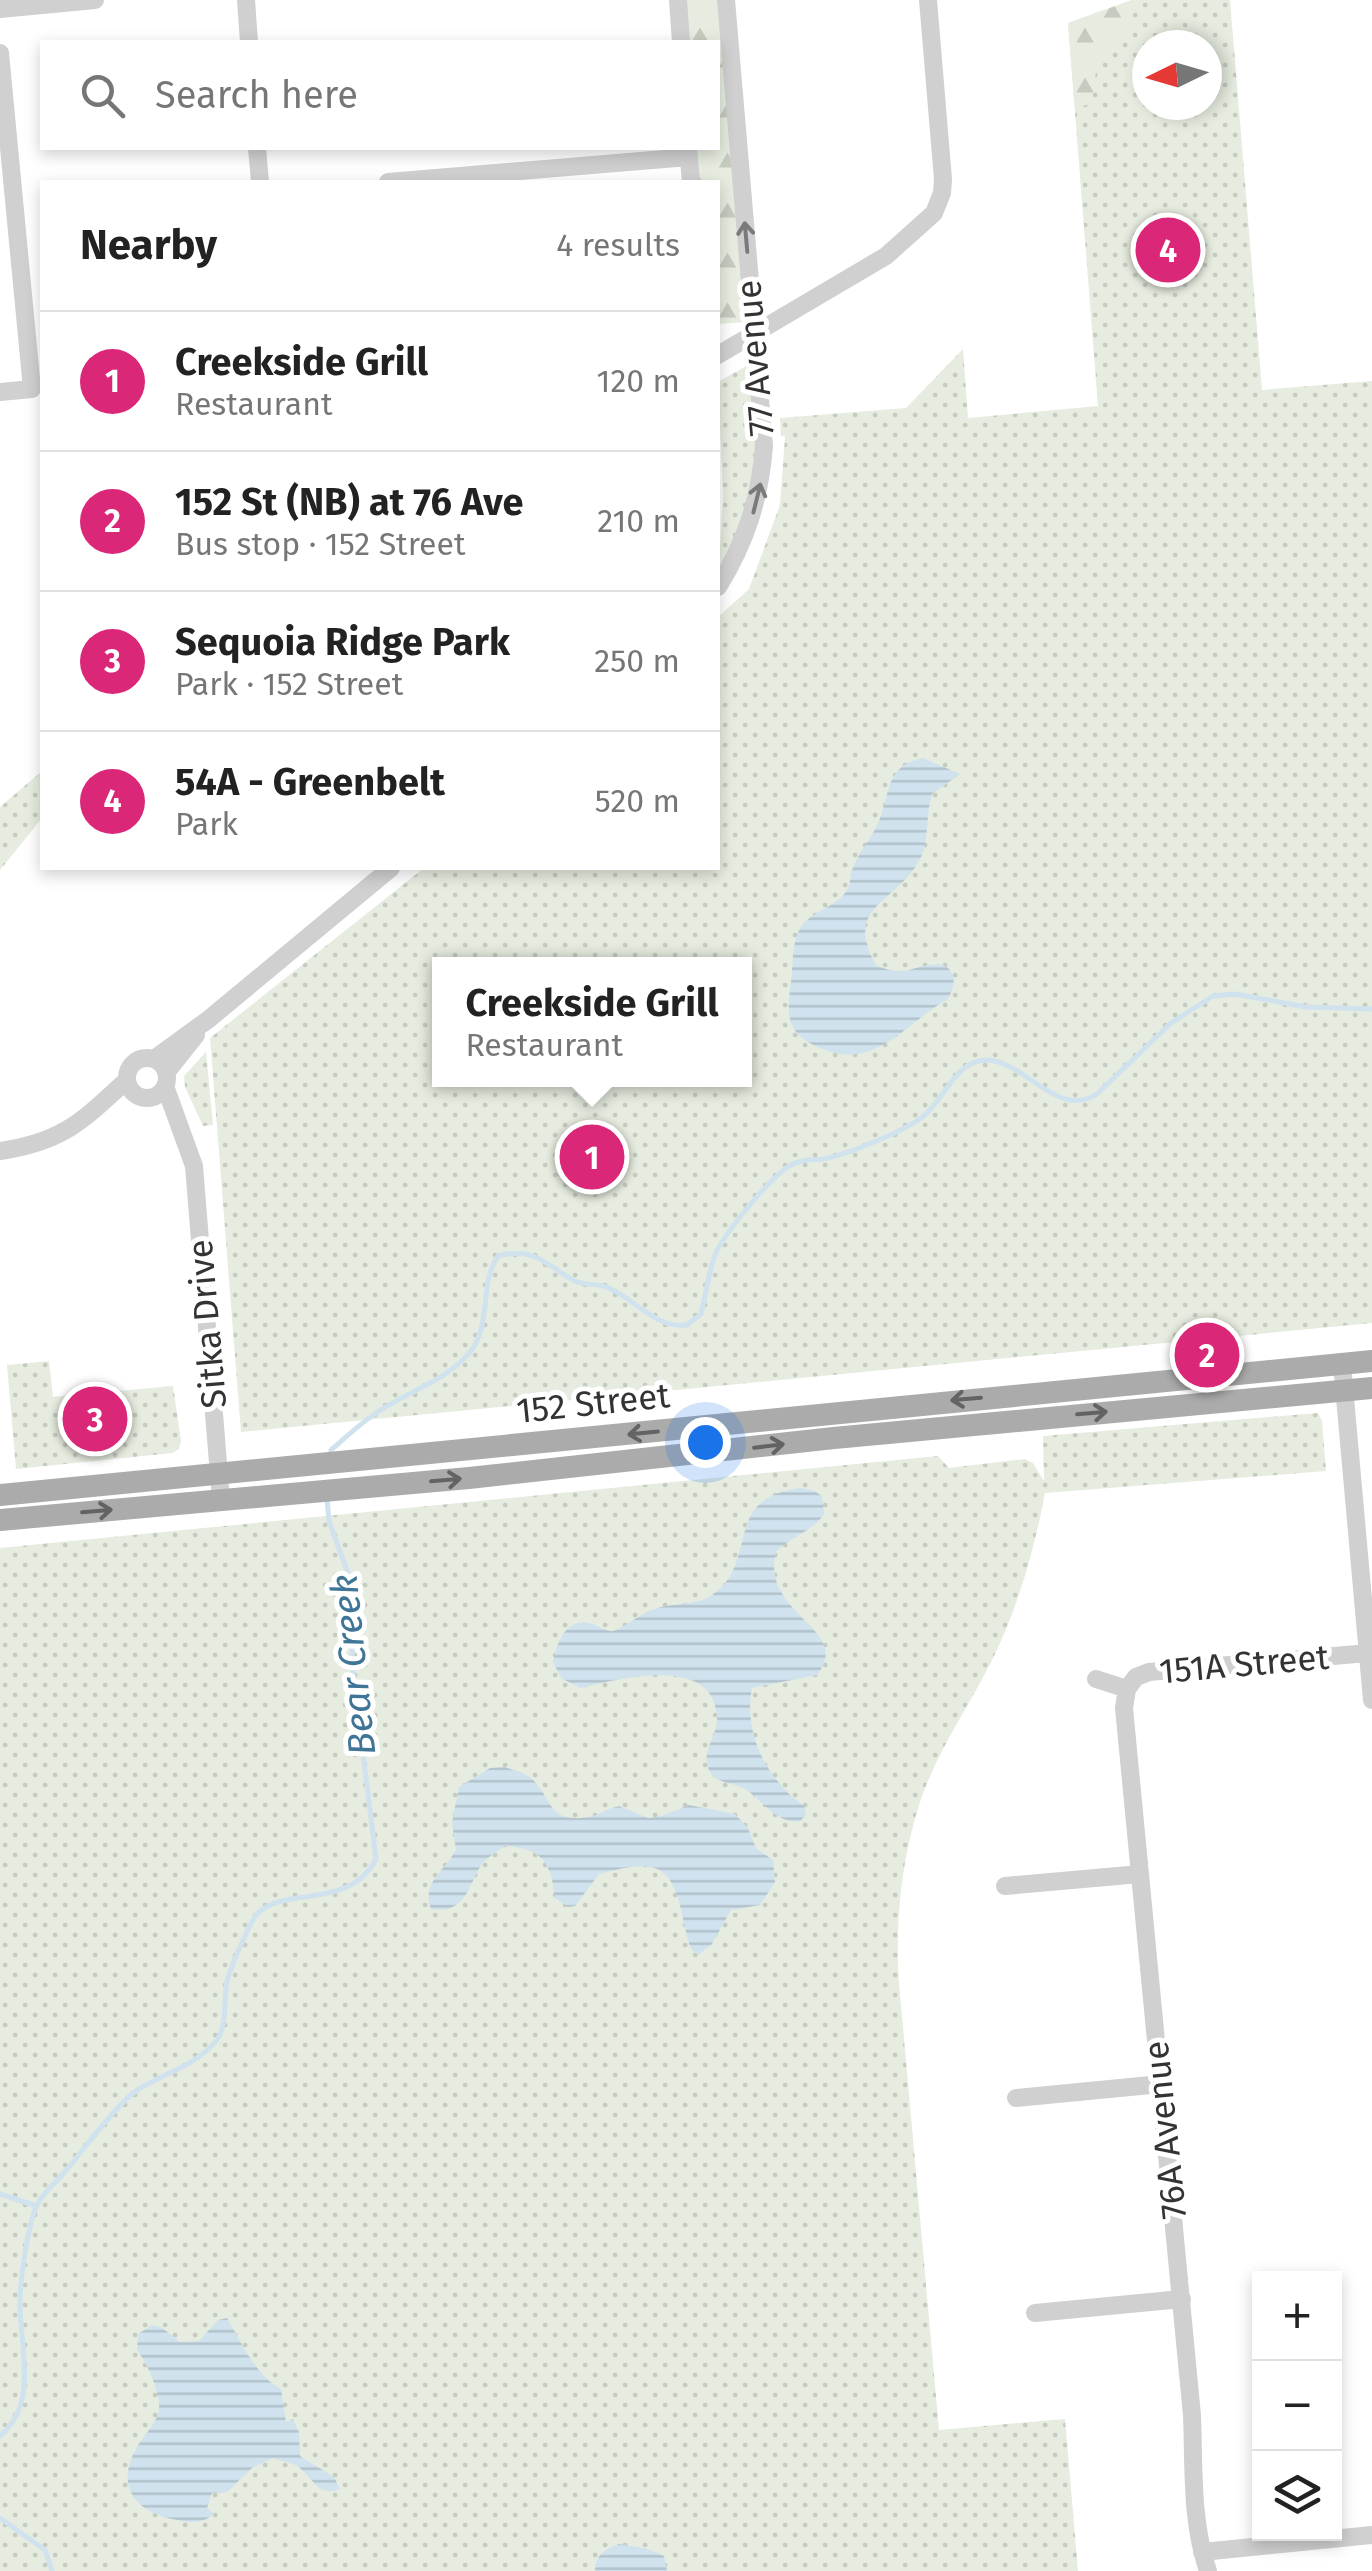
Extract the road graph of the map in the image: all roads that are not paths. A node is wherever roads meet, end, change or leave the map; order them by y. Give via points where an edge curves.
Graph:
1 (95, 0) edge
2 (246, 0) edge
3 (678, 0) edge
4 (726, 0) edge
5 (928, 0) edge
6 (0, 9) edge
7 (249, 40) edge
8 (681, 40) edge
9 (0, 53) edge
10 (257, 150) edge
11 (689, 152) edge
12 (260, 180) edge
13 (408, 180) edge
14 (691, 180) edge
15 (754, 334) junction
16 (720, 354) edge
17 (0, 392) edge
18 (720, 582) edge
19 (389, 870) edge
20 (150, 1082) junction
21 (0, 1151) edge
22 (1372, 1361) edge
23 (1342, 1364) junction
24 (1372, 1388) edge
25 (1344, 1390) junction
26 (219, 1472) junction
27 (0, 1495) edge
28 (222, 1500) junction
29 (0, 1520) edge
30 (1369, 1654) edge
31 (1096, 1678) dead end
32 (1127, 1688) junction
33 (1372, 1700) edge
34 (1140, 1874) junction
35 (1005, 1886) dead end
36 (1161, 2084) junction
37 (1016, 2098) dead end
38 (1182, 2299) junction
39 (1035, 2312) dead end
40 (1372, 2535) edge
41 (1202, 2552) junction
42 (1208, 2571) edge

1 - 6 street
2 - 7 street
3 - 8 street
15 -> 4 street, 77 Avenue
5 - 15 street via 943,180 937,207 880,260
9 - 17 street via 32,389
10 - 12 street
11 - 13 street
11 - 14 street
15 - 16 street
18 -> 15 street, 77 Avenue via 748,528 762,476
19 - 20 street via 210,1019
20 - 21 street via 43,1144
20 - 26 street, Sitka Drive via 194,1166
22 - 23 main road, 152 Street
23 - 25 street
23 -> 26 main road, 152 Street
24 - 25 main road, 152 Street
28 -> 25 main road, 152 Street
25 - 30 street
26 - 27 main road, 152 Street
26 - 28 street, Sitka Drive
29 -> 28 main road, 152 Street
30 - 32 street, 151A Street via 1149,1672
30 - 33 street
31 - 32 street
32 - 34 street, 76A Avenue
34 - 35 street
34 - 36 street, 76A Avenue
36 - 37 street
36 - 38 street, 76A Avenue
38 - 39 street
38 - 41 street, 76A Avenue
40 - 41 street
41 - 42 street, 76A Avenue

